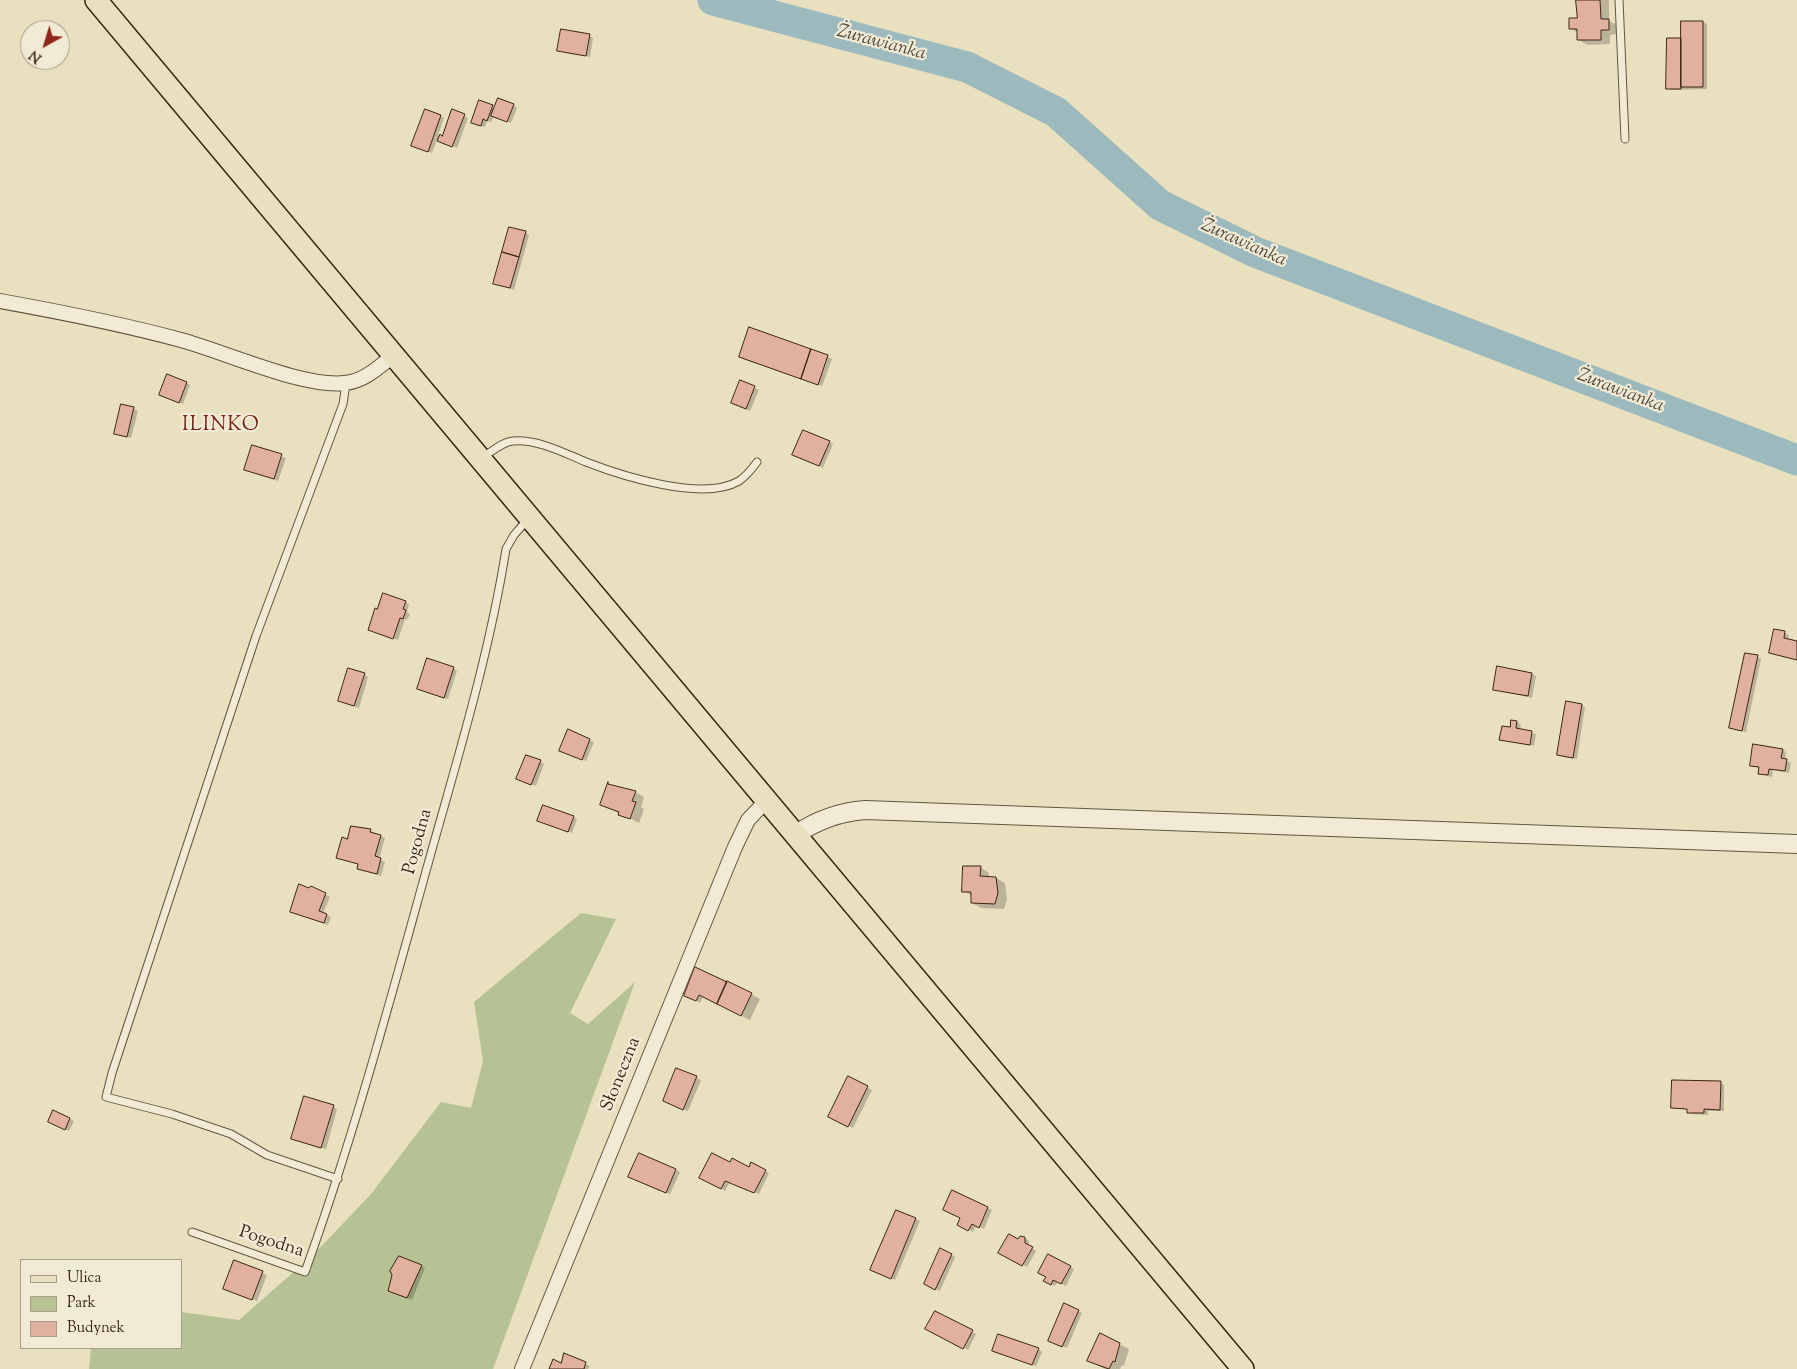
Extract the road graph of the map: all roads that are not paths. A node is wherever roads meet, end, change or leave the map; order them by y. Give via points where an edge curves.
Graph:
1 (96, 0) edge
2 (1619, 0) edge
3 (1625, 139) dead end
4 (0, 300) edge
5 (394, 355) junction
6 (346, 383) junction
7 (481, 459) junction
8 (758, 462) dead end
9 (530, 517) junction
10 (766, 801) junction
11 (795, 835) junction
12 (1797, 844) edge
13 (338, 1179) junction
14 (192, 1232) dead end
15 (522, 1369) edge
16 (1243, 1369) edge

1 - 5 main road
2 - 3 lane
4 - 6 street via 182,340 305,379
5 - 6 street via 361,378
5 - 7 main road
6 - 13 lane via 343,404 256,636 106,1097 231,1134 267,1154
7 - 8 lane via 505,443 528,442 627,475 698,489 738,481
7 - 9 main road
9 - 10 main road
9 - 13 lane, Pogodna via 506,549 474,698
10 - 11 main road
10 - 15 street, Słoneczna via 740,834
11 - 12 street via 831,815 864,810
11 - 16 main road
13 - 14 lane, Pogodna via 305,1272

